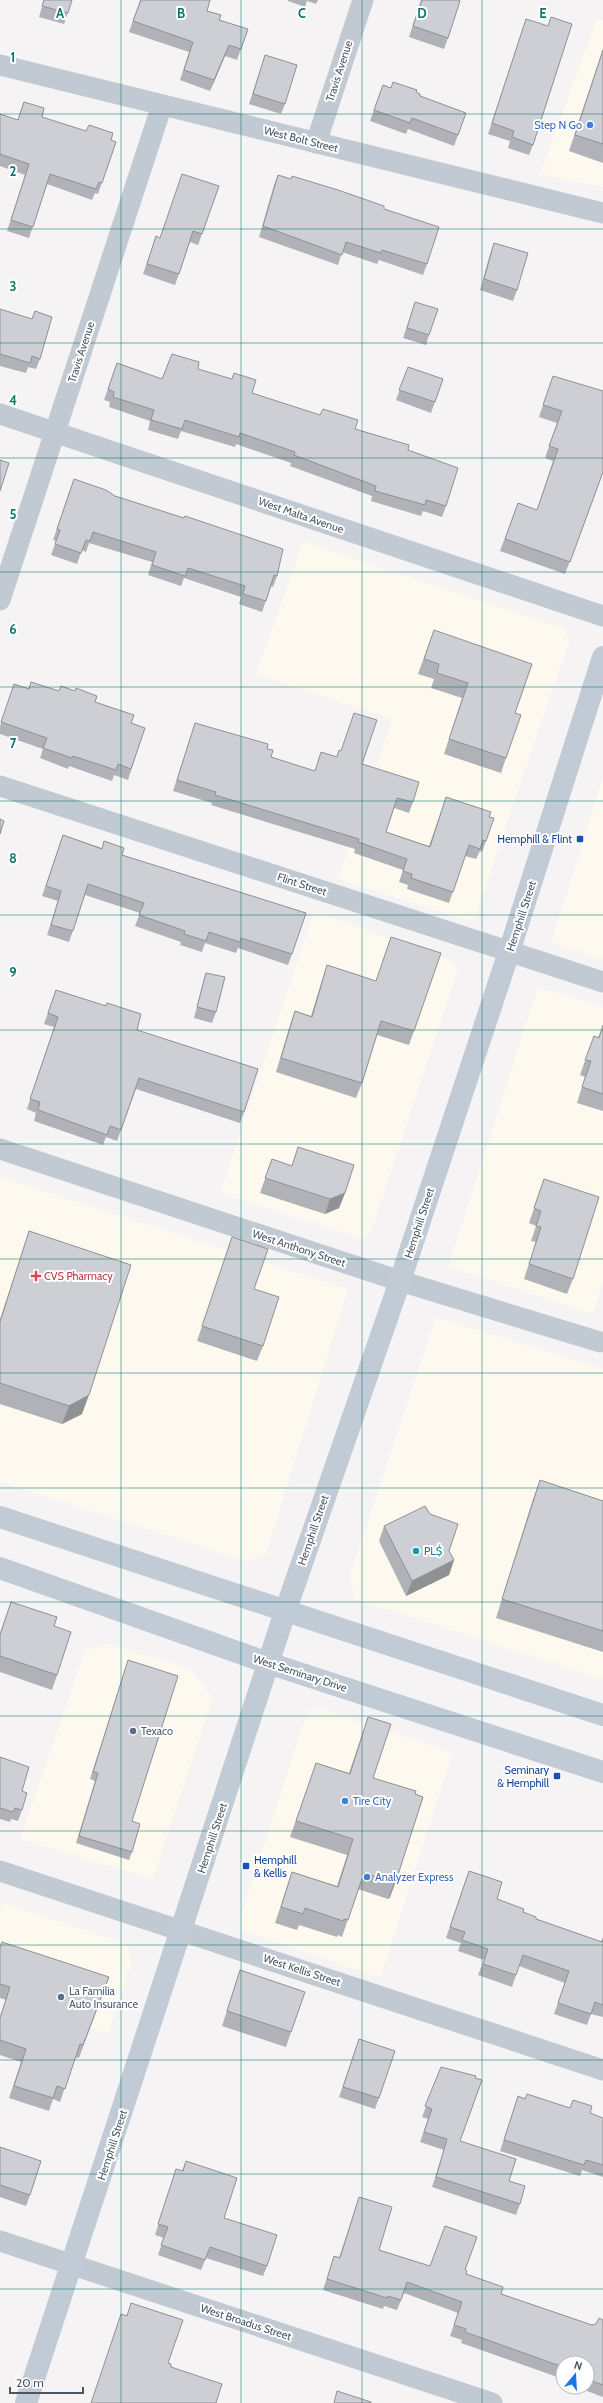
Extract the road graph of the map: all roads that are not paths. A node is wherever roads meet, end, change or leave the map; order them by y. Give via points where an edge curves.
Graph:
1 (363, 0) edge
2 (0, 65) edge
3 (162, 105) junction
4 (316, 143) junction
5 (603, 213) edge
6 (0, 414) edge
7 (54, 432) junction
8 (0, 600) edge
9 (603, 616) edge
10 (603, 657) edge
11 (0, 786) edge
12 (510, 952) junction
13 (603, 982) edge
14 (0, 1149) edge
15 (400, 1281) junction
16 (600, 1342) dead end
17 (0, 1517) edge
18 (0, 1568) edge
19 (285, 1612) junction
20 (268, 1663) junction
21 (603, 1715) edge
22 (603, 1772) edge
23 (0, 1871) edge
24 (182, 1931) junction
25 (603, 2070) edge
26 (0, 2241) edge
27 (72, 2265) junction
28 (26, 2403) edge
29 (492, 2403) edge

1 - 4 street, Travis Avenue
2 - 3 street, West Bolt Street
3 - 4 street, West Bolt Street
3 - 7 street, Travis Avenue
4 - 5 street, West Bolt Street
6 - 7 street, West Malta Avenue
7 - 8 street, Travis Avenue
7 - 9 street, West Malta Avenue
10 - 12 main road, Hemphill Street
11 - 12 street, Flint Street
12 - 13 street, Flint Street
12 - 15 main road, Hemphill Street
14 - 15 street, West Anthony Street
15 - 16 street, West Anthony Street
15 - 19 main road, Hemphill Street
17 - 19 main road
18 - 20 main road, West Seminary Drive
19 - 20 main road, Hemphill Street
19 - 21 main road
20 - 22 main road, West Seminary Drive
20 - 24 main road, Hemphill Street
23 - 24 street, West Kellis Street
24 - 25 street, West Kellis Street
24 - 27 main road, Hemphill Street
26 - 27 street, West Broadus Street
27 - 28 main road, Hemphill Street
27 - 29 street, West Broadus Street

